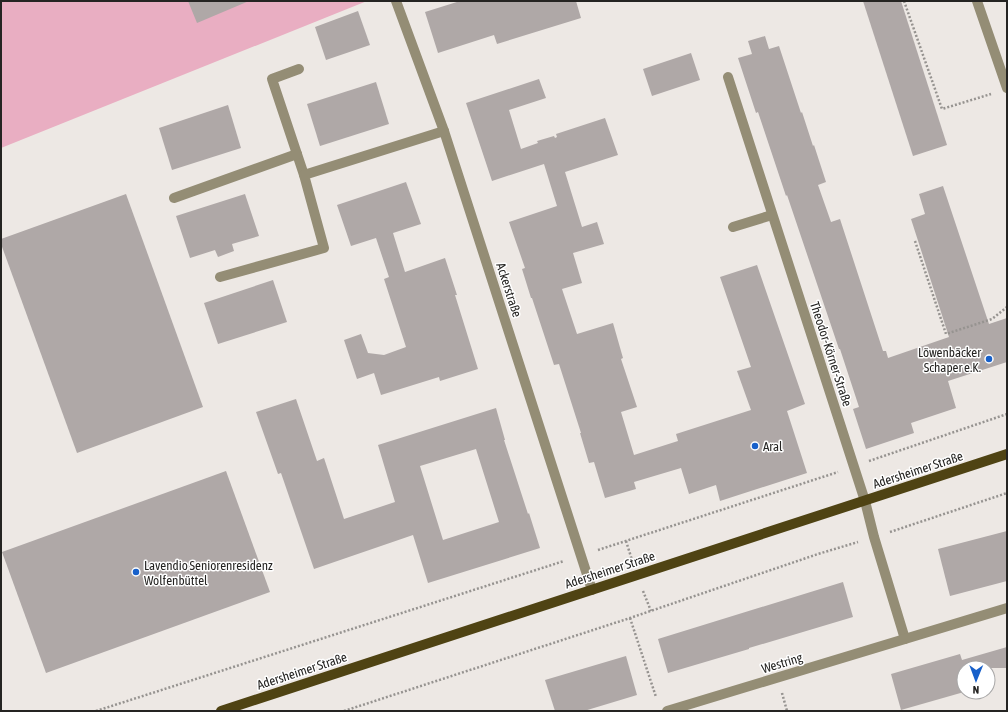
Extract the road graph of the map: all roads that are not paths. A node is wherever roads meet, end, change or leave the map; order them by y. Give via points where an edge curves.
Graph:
1 (396, 1) edge
2 (978, 1) edge
3 (299, 69) dead end
4 (728, 77) dead end
5 (1007, 88) edge
6 (444, 131) junction
7 (297, 154) junction
8 (304, 175) junction
9 (174, 198) dead end
10 (772, 215) junction
11 (733, 227) dead end
12 (220, 277) dead end
13 (1007, 454) edge
14 (865, 501) junction
15 (592, 590) junction
16 (1007, 608) edge
17 (905, 639) junction
18 (221, 711) edge
19 (667, 711) edge

1 - 6 street, Ackerstraße
2 - 5 street
3 - 7 street via 272,78
4 - 10 street, Theodor-Körner-Straße
6 - 8 street
6 - 15 street, Ackerstraße
7 - 8 street
7 - 9 street
8 - 12 street via 324,248
10 - 11 street
10 - 14 street, Theodor-Körner-Straße
13 - 14 main road, Adersheimer Straße
14 - 15 main road, Adersheimer Straße
14 - 17 street
15 - 18 main road, Adersheimer Straße
16 - 17 street, Westring
17 - 19 street, Westring

